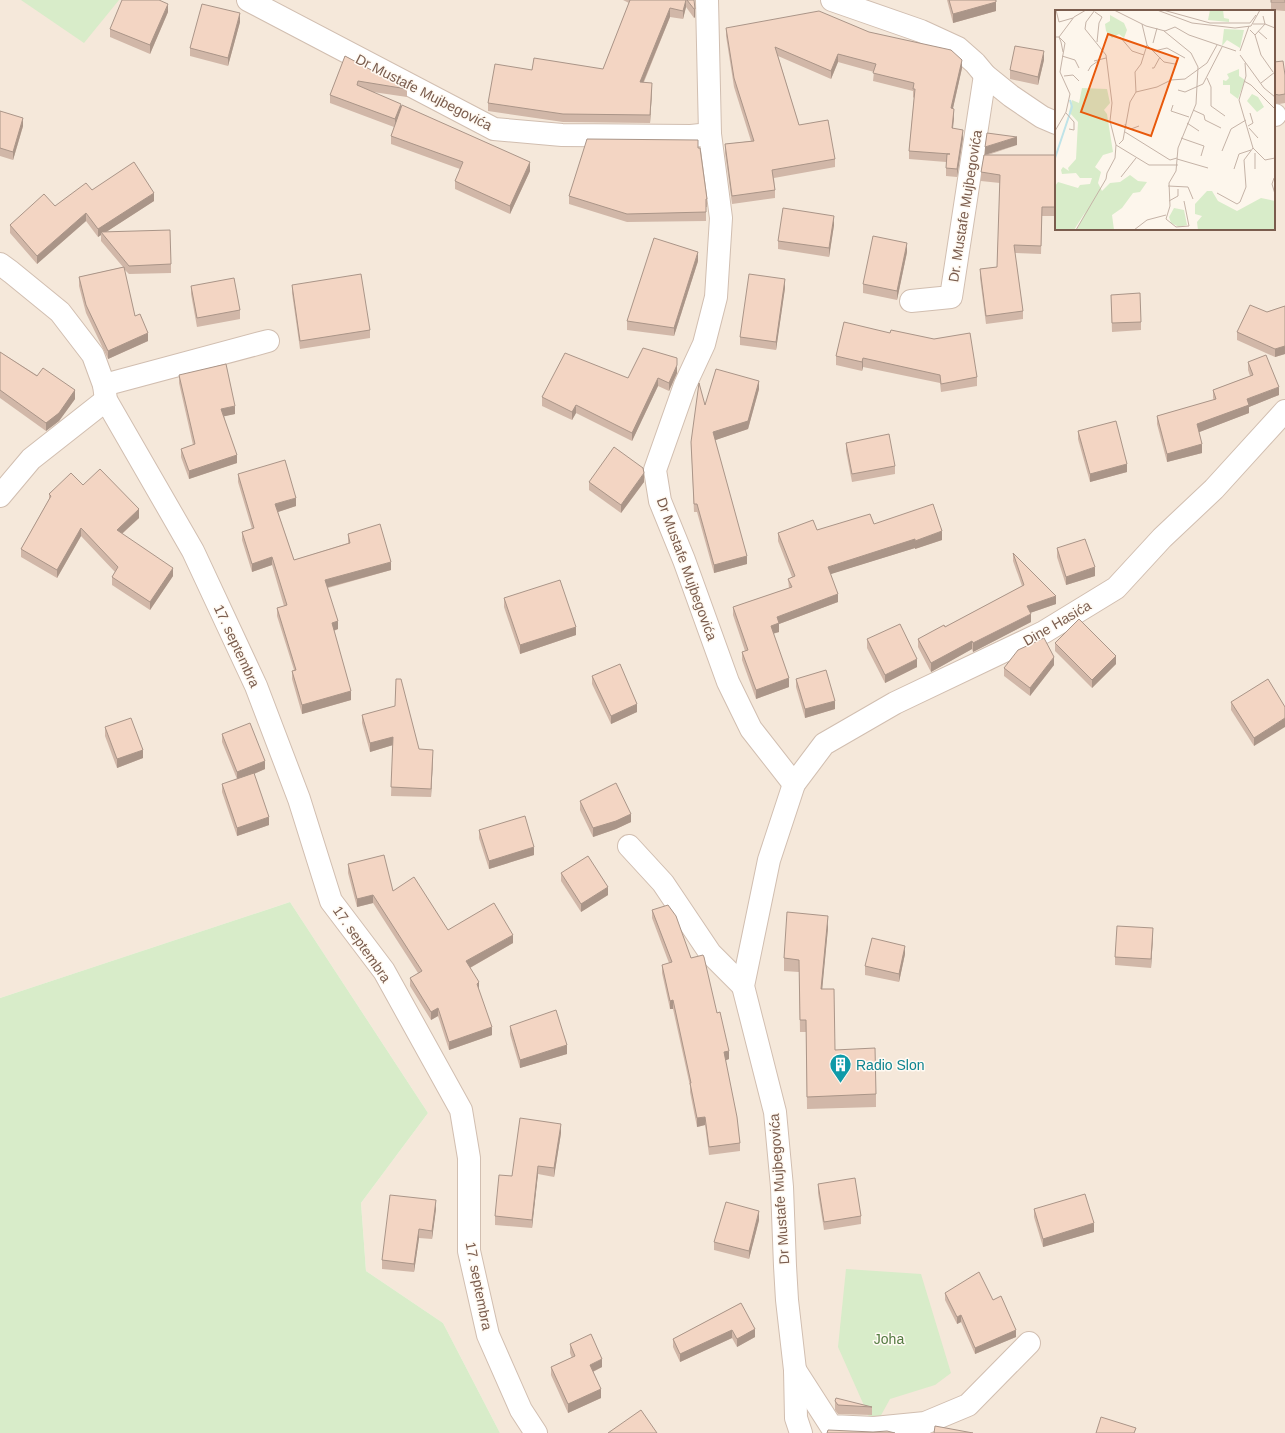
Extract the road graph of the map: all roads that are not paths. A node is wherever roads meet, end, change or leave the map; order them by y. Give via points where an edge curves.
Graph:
1 (248, 0) edge
2 (707, 0) edge
3 (832, 0) edge
4 (857, 4) edge
5 (985, 75) junction
6 (1055, 124) edge
7 (710, 134) junction
8 (0, 264) edge
9 (910, 301) dead end
10 (268, 341) dead end
11 (105, 392) junction
12 (1285, 411) edge
13 (0, 496) edge
14 (794, 784) junction
15 (629, 846) dead end
16 (743, 986) junction
17 (1029, 1343) dead end
18 (795, 1370) junction
19 (536, 1433) edge
20 (801, 1433) edge

1 - 7 street, Dr Mustafe Mujbegovića via 494,129 562,135
2 - 7 street, Dr Mustafe Mujbegovića
3 - 4 street
4 - 5 street via 958,48
5 - 6 street via 1011,96
5 - 9 street, Dr. Mustafe Mujbegovića via 952,296
7 - 14 street, Dr Mustafe Mujbegovića via 721,218 716,298 704,344 685,385 655,470 660,501 728,682 751,729
8 - 11 street, 17. septembra via 60,312 93,355
10 - 11 street
11 - 13 street via 31,459
11 - 19 street, 17. septembra via 193,551 256,686 299,799 331,901 384,971 461,1110 469,1158 468,1251 488,1335 521,1410
12 - 14 street, Dine Hasića via 1214,489 1162,538 1116,588 1044,632 895,703 824,744
14 - 16 street, Dr Mustafe Mujbegovića via 769,860
15 - 16 street via 663,883 710,953
16 - 18 street, Dr Mustafe Mujbegovića via 775,1112 782,1187 787,1300
17 - 18 street, Dr Mustafe Mujbegovića via 968,1405 925,1422 874,1428 831,1426
18 - 20 street, Dr Mustafe Mujbegovića via 796,1418

